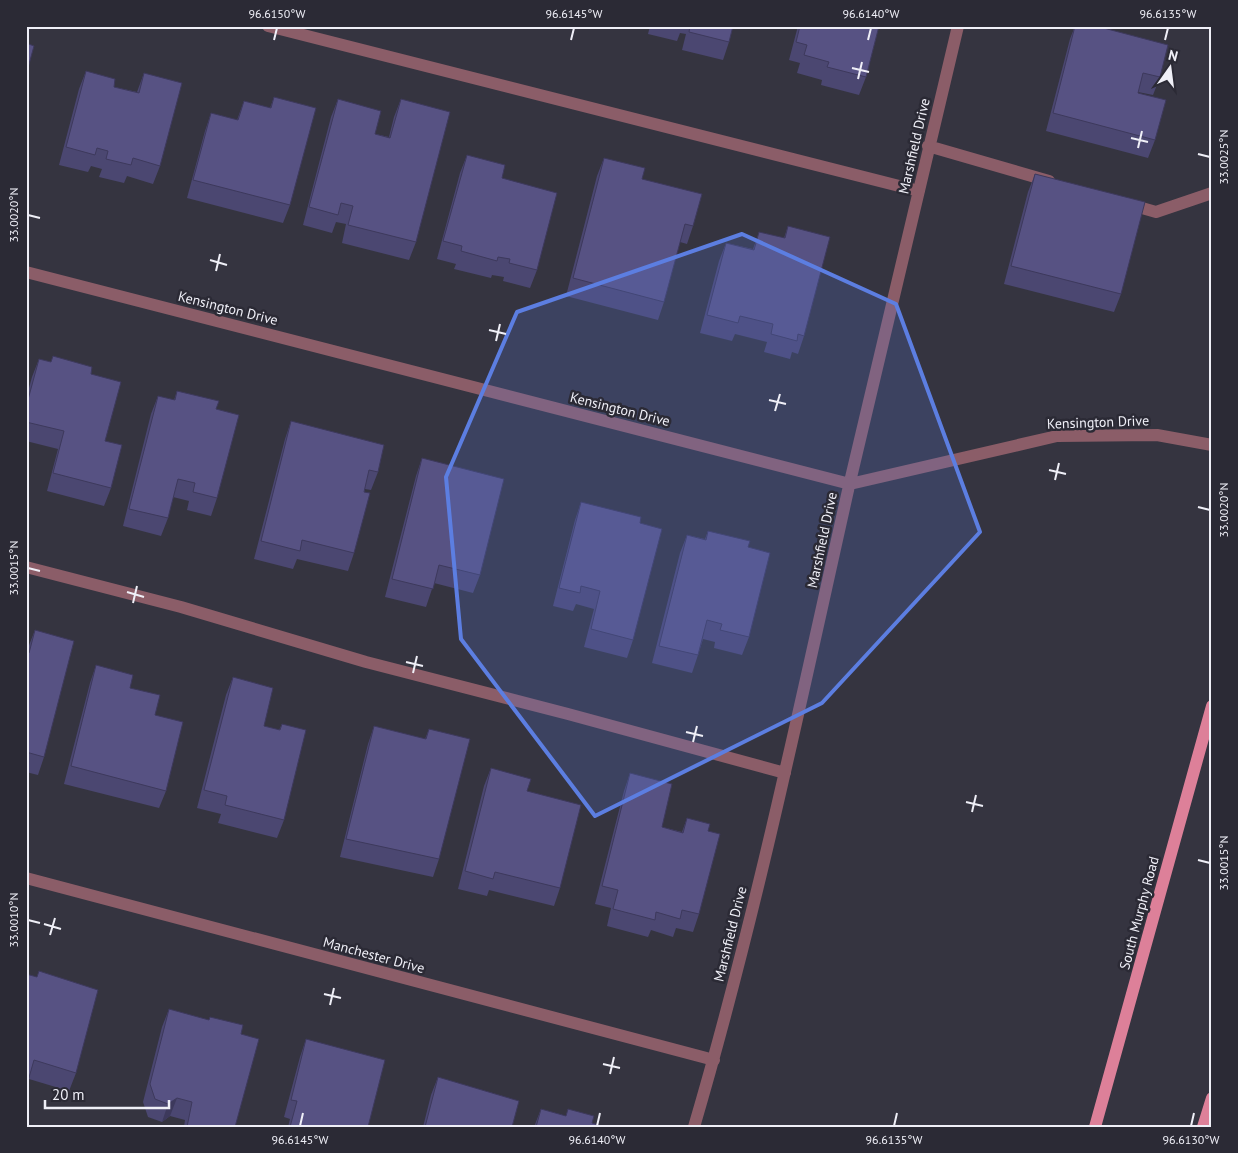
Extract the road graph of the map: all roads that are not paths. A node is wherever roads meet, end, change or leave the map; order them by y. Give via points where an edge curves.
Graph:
1 (268, 26) edge
2 (958, 26) edge
3 (928, 146) junction
4 (1062, 184) edge
5 (918, 191) junction
6 (1212, 194) edge
7 (1118, 201) edge
8 (26, 272) edge
9 (1212, 445) edge
10 (850, 484) junction
11 (26, 567) edge
12 (1212, 706) edge
13 (785, 774) junction
14 (26, 878) edge
15 (714, 1060) junction
16 (1212, 1098) edge
17 (694, 1127) edge
18 (1095, 1127) edge
19 (1203, 1127) edge

1 - 5 street
2 - 3 street, Marshfield Drive
3 - 4 street
3 - 5 street, Marshfield Drive
5 - 10 street, Marshfield Drive
6 - 7 street via 1156,212
8 - 10 street, Kensington Drive
9 - 10 street, Kensington Drive via 1157,435 1057,436
10 - 13 street, Marshfield Drive
11 - 13 street
12 - 18 main road, South Murphy Road
13 - 15 street, Marshfield Drive
14 - 15 street, Manchester Drive
15 - 17 street, Marshfield Drive
16 - 19 main road

